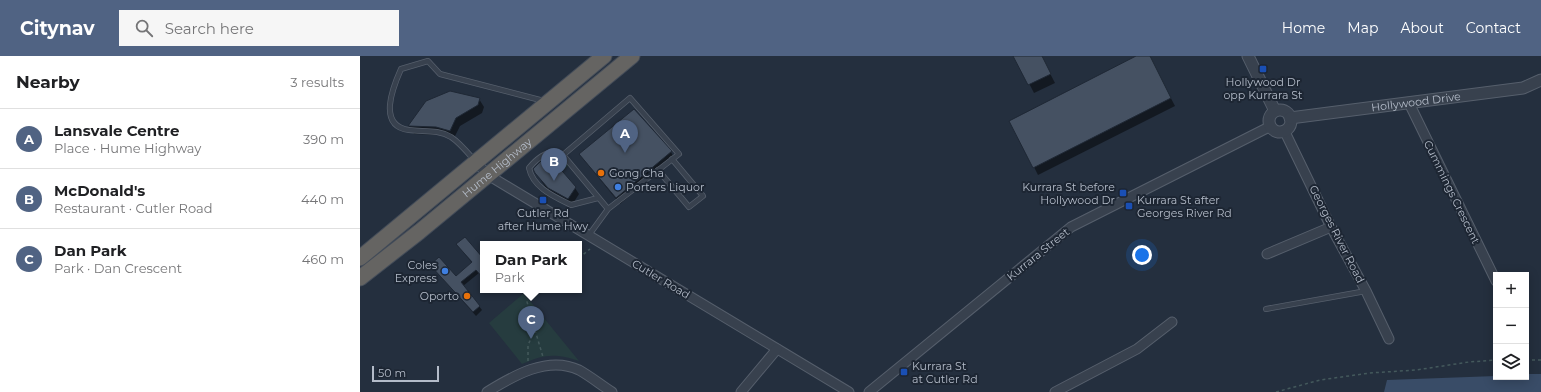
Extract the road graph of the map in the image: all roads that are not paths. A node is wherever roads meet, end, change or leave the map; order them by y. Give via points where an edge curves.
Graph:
1 (604, 56) edge
2 (632, 56) edge
3 (1248, 56) edge
4 (1541, 80) edge
5 (549, 102) junction
6 (1409, 103) junction
7 (1275, 111) junction
8 (1290, 118) junction
9 (1271, 126) junction
10 (1284, 130) junction
11 (564, 155) junction
12 (672, 159) junction
13 (476, 162) junction
14 (658, 170) junction
15 (488, 175) junction
16 (598, 198) junction
17 (608, 209) junction
18 (1332, 227) junction
19 (589, 235) junction
20 (1267, 254) dead end
21 (360, 258) edge
22 (1493, 275) edge
23 (360, 278) edge
24 (1366, 291) junction
25 (1266, 309) dead end
26 (1172, 322) dead end
27 (1389, 339) dead end
28 (777, 349) junction
29 (487, 392) edge
30 (612, 392) edge
31 (741, 392) edge
32 (849, 392) edge
33 (869, 392) edge
34 (1055, 392) edge

1 - 5 highway, Hume Highway
2 - 15 highway, Hume Highway
3 - 7 street
4 - 6 street, Hollywood Drive via 1524,88
5 - 13 highway, Hume Highway
5 - 13 lane via 440,74 428,61 401,69 389,105 393,120 399,127 407,130 438,132 451,137
6 - 8 street, Hollywood Drive
6 - 22 street, Cummings Crescent
7 - 8 street via 1284,111
7 - 9 street via 1269,120
8 - 10 street via 1289,126
9 - 10 street via 1275,130
9 - 33 street, Kurrara Street via 1067,230
10 - 18 street, Georges River Road
11 - 12 lane via 630,98 679,154
11 - 16 lane
11 - 16 lane via 558,152 547,153 529,168 530,173 542,189 571,205
12 - 14 lane
12 - 14 lane via 703,196 689,207
13 - 15 street, Cutler Road
13 - 21 highway, Hume Highway
14 - 17 lane
15 - 19 street, Cutler Road
15 - 23 highway, Hume Highway
16 - 17 lane
17 - 19 lane
18 - 20 street
18 - 24 street, Georges River Road
19 - 28 street, Cutler Road
24 - 25 lane
24 - 27 street, Georges River Road
26 - 34 street via 1137,349
28 - 31 street
28 - 32 street, Cutler Road
29 - 30 street via 531,370 546,366 564,366 578,370

